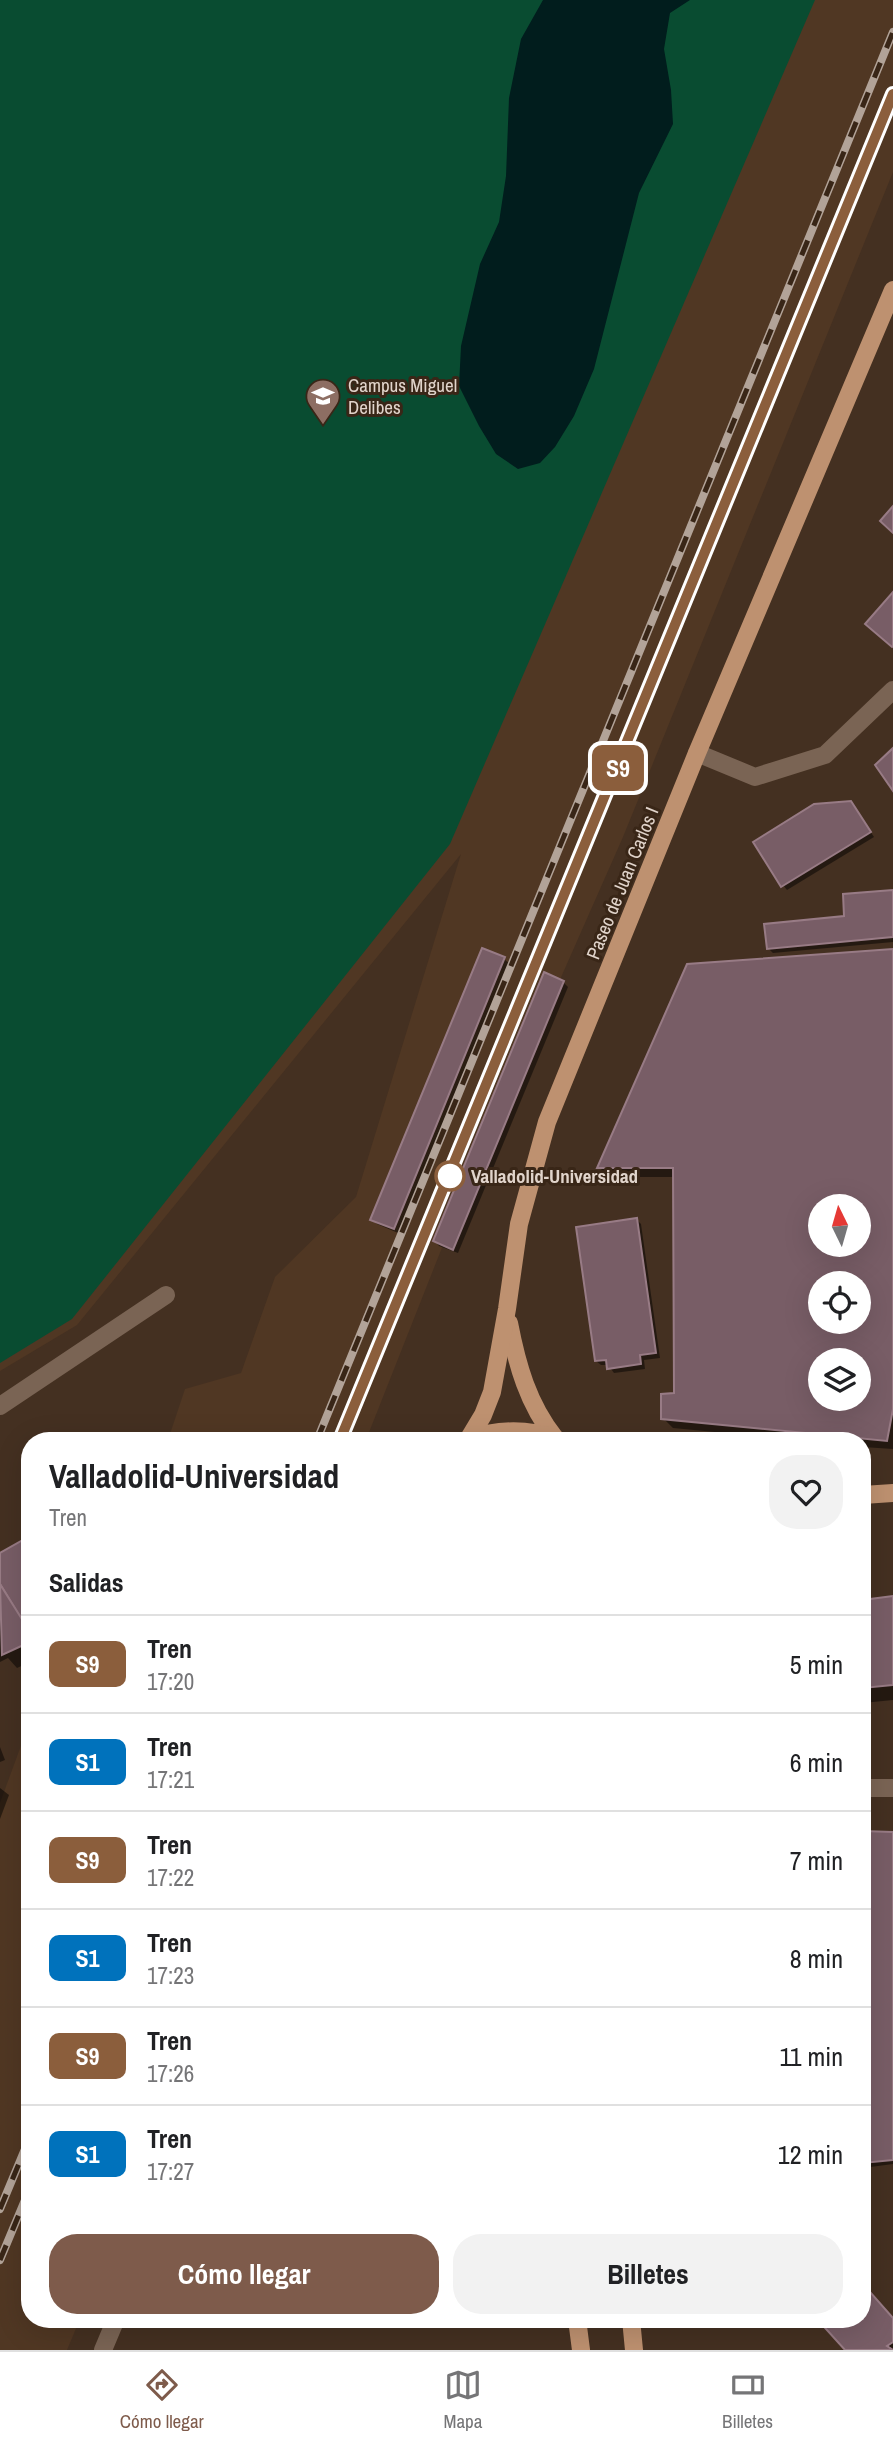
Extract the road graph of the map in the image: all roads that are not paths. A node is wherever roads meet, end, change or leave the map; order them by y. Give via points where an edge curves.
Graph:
1 (893, 290) edge
2 (893, 690) edge
3 (697, 753) junction
4 (166, 1295) dead end
5 (507, 1309) junction
6 (0, 1406) edge
7 (473, 1432) edge
8 (499, 1432) edge
9 (525, 1432) edge
10 (551, 1432) edge
11 (893, 1493) edge
12 (871, 1494) edge
13 (871, 1788) edge
14 (893, 1788) edge
15 (112, 2328) edge
16 (579, 2328) edge
17 (632, 2328) edge
18 (103, 2350) edge
19 (582, 2350) edge
20 (634, 2350) edge

1 - 3 main road, Paseo de Juan Carlos I
2 - 3 street via 825,755 755,778
3 - 5 main road, Paseo de Juan Carlos I via 547,1122 519,1224
4 - 6 street
5 - 7 main road, Paseo de Juan Carlos I via 492,1392
5 - 10 main road, Paseo de Juan Carlos I via 515,1356 539,1417
8 - 9 main road
11 - 12 main road
13 - 14 street
15 - 18 street
16 - 19 main road
17 - 20 main road

